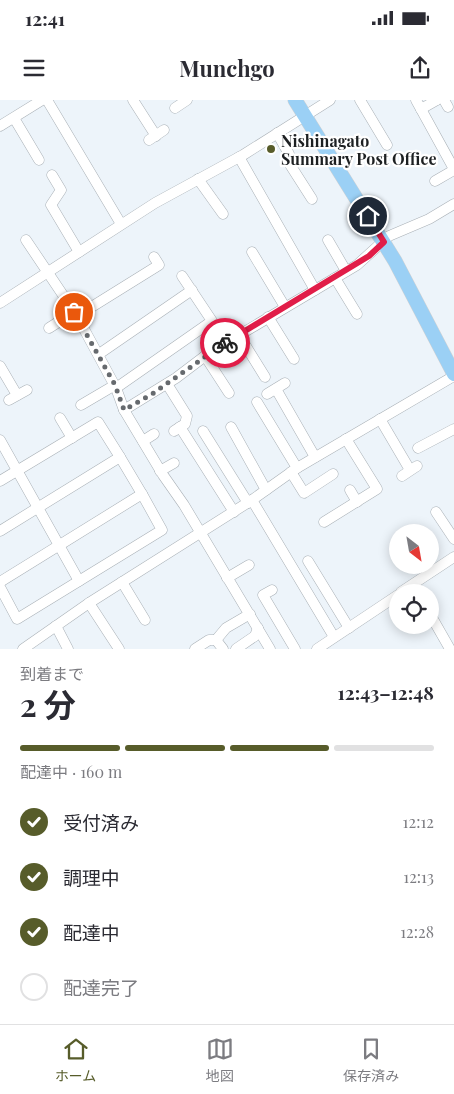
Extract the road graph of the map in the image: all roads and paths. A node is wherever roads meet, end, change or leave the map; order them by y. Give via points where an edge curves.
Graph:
1 (43, 100) edge
2 (133, 100) edge
3 (187, 100) edge
4 (295, 100) edge
5 (330, 100) edge
6 (360, 100) edge
7 (437, 100) edge
8 (418, 104) edge
9 (175, 108) dead end
10 (305, 114) junction
11 (14, 118) junction
12 (0, 126) edge
13 (277, 133) junction
14 (156, 135) dead end
15 (387, 145) dead end
16 (239, 157) junction
17 (39, 160) dead end
18 (454, 170) edge
19 (52, 175) dead end
20 (198, 179) junction
21 (434, 181) dead end
22 (307, 195) dead end
23 (454, 204) edge
24 (223, 214) dead end
25 (121, 224) junction
26 (26, 240) dead end
27 (328, 240) dead end
28 (384, 242) junction
29 (79, 252) junction
30 (252, 252) dead end
31 (154, 257) dead end
32 (346, 271) junction
33 (48, 272) junction
34 (182, 276) dead end
35 (335, 278) junction
36 (192, 290) junction
37 (315, 290) junction
38 (0, 303) edge
39 (285, 307) junction
40 (76, 314) junction
41 (356, 314) dead end
42 (268, 317) junction
43 (49, 328) dead end
44 (239, 335) junction
45 (99, 354) junction
46 (205, 356) junction
47 (294, 359) dead end
48 (0, 366) edge
49 (454, 375) edge
50 (265, 378) dead end
51 (167, 384) junction
52 (116, 386) junction
53 (276, 389) dead end
54 (27, 390) dead end
55 (229, 393) dead end
56 (257, 402) dead end
57 (81, 405) dead end
58 (124, 410) junction
59 (60, 418) dead end
60 (380, 419) junction
61 (230, 427) dead end
62 (454, 430) edge
63 (203, 431) dead end
64 (154, 434) dead end
65 (72, 438) junction
66 (346, 439) junction
67 (0, 440) edge
68 (143, 441) junction
69 (418, 448) dead end
70 (120, 457) junction
71 (315, 457) junction
72 (174, 463) dead end
73 (17, 470) junction
74 (294, 470) junction
75 (160, 471) junction
76 (410, 471) dead end
77 (330, 480) dead end
78 (0, 481) edge
79 (266, 490) junction
80 (350, 490) dead end
81 (142, 494) junction
82 (250, 502) junction
83 (357, 502) junction
84 (38, 508) junction
85 (234, 512) junction
86 (436, 512) dead end
87 (324, 522) dead end
88 (0, 531) edge
89 (201, 533) junction
90 (454, 539) edge
91 (59, 544) junction
92 (454, 557) edge
93 (308, 561) dead end
94 (249, 565) dead end
95 (228, 578) junction
96 (79, 581) junction
97 (0, 582) edge
98 (122, 582) junction
99 (420, 584) edge
100 (0, 588) edge
101 (272, 590) dead end
102 (389, 601) edge
103 (89, 603) junction
104 (250, 614) junction
105 (145, 620) dead end
106 (56, 626) junction
107 (258, 628) junction
108 (348, 628) junction
109 (439, 630) edge
110 (334, 637) junction
111 (216, 640) junction
112 (192, 646) edge
113 (23, 649) edge
114 (68, 649) edge
115 (119, 649) edge
116 (223, 649) edge
117 (236, 649) edge
118 (270, 649) edge
119 (295, 649) edge
120 (317, 649) edge
121 (450, 649) edge

1 - 11 street
1 - 25 street
2 - 14 street
3 - 9 street
4 - 10 main road
5 - 10 street
6 - 15 street
7 - 8 street
8 - 18 street
10 - 13 street
10 - 28 main road
11 - 12 street
11 - 17 street
13 - 16 street
13 - 22 street
16 - 20 street
16 - 37 street
18 - 21 street
19 - 29 street via 61,190 51,205
20 - 24 street
20 - 25 street
23 - 28 street via 430,219 398,231
25 - 29 street
26 - 33 street
27 - 32 street
28 - 32 street
28 - 49 main road
29 - 33 street
30 - 39 street
31 - 40 street via 159,265
32 - 35 street
33 - 38 street
33 - 40 street
34 - 36 street
35 - 37 street
35 - 41 street
36 - 45 street
36 - 52 street via 212,321
37 - 39 street
39 - 42 street
40 - 43 street
40 - 45 street
42 - 44 street
42 - 47 street
44 - 46 street
44 - 50 street
45 - 52 street
46 - 51 street
46 - 55 street
48 - 54 street via 13,398
49 - 60 street
51 - 58 street
51 - 85 street via 187,416 186,424 177,429
52 - 57 street
52 - 58 street
53 - 71 street
56 - 74 street
58 - 68 street
59 - 65 street
60 - 66 street
60 - 76 street
61 - 79 street
62 - 69 street
63 - 82 street
64 - 68 street
65 - 70 street via 98,422
65 - 73 street
66 - 71 street
66 - 83 street via 366,465 377,490
67 - 73 street
68 - 75 street
70 - 81 street
70 - 84 street
71 - 74 street
72 - 75 street
73 - 78 street
73 - 84 street
74 - 77 street via 304,493
74 - 79 street
75 - 89 street
79 - 82 street
80 - 83 street
81 - 91 street
81 - 96 street via 162,530
82 - 85 street
82 - 110 street
83 - 87 street
84 - 88 street
84 - 91 street
85 - 89 street
86 - 90 street
89 - 95 street
89 - 98 street
91 - 96 street
91 - 97 street
92 - 99 street
93 - 108 street
94 - 95 street
95 - 104 street
96 - 100 street via 17,619
98 - 103 street
98 - 105 street
101 - 119 street via 263,595
102 - 108 street
103 - 106 street
103 - 115 street
104 - 107 street
104 - 111 street via 226,628
106 - 113 street
106 - 114 street
107 - 117 street via 255,636
107 - 118 street
108 - 110 street
109 - 121 street
110 - 120 street
111 - 112 street
111 - 116 street

